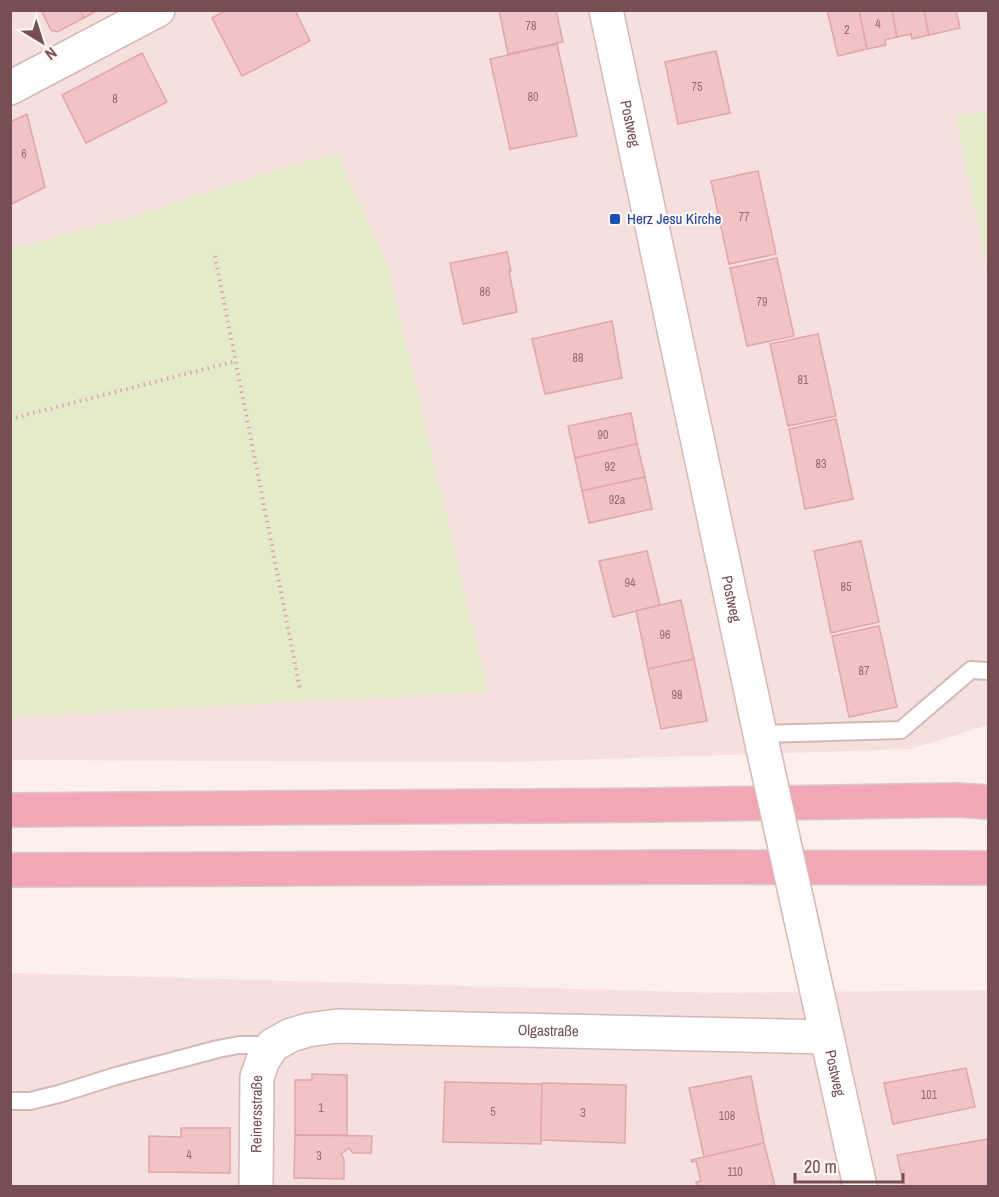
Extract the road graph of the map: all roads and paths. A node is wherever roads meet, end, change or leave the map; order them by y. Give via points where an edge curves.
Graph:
1 (159, 10) edge
2 (606, 10) edge
3 (10, 88) edge
4 (215, 256) dead end
5 (236, 361) junction
6 (10, 419) edge
7 (988, 671) edge
8 (300, 689) dead end
9 (761, 741) junction
10 (988, 802) edge
11 (10, 810) edge
12 (988, 868) edge
13 (10, 870) edge
14 (827, 1037) junction
15 (273, 1045) junction
16 (10, 1101) edge
17 (256, 1186) edge
18 (860, 1186) edge

1 - 3 main road
2 - 9 main road, Postweg
4 - 5 path
5 - 6 path
5 - 8 path
7 - 9 lane via 971,670 901,730
9 - 14 main road, Postweg, bridge
10 - 11 highway
12 - 13 highway
14 - 15 main road, Olgastraße via 337,1026 291,1035
14 - 18 main road, Postweg
15 - 16 lane via 218,1049 59,1094
15 - 17 main road, Reinersstraße via 257,1077

